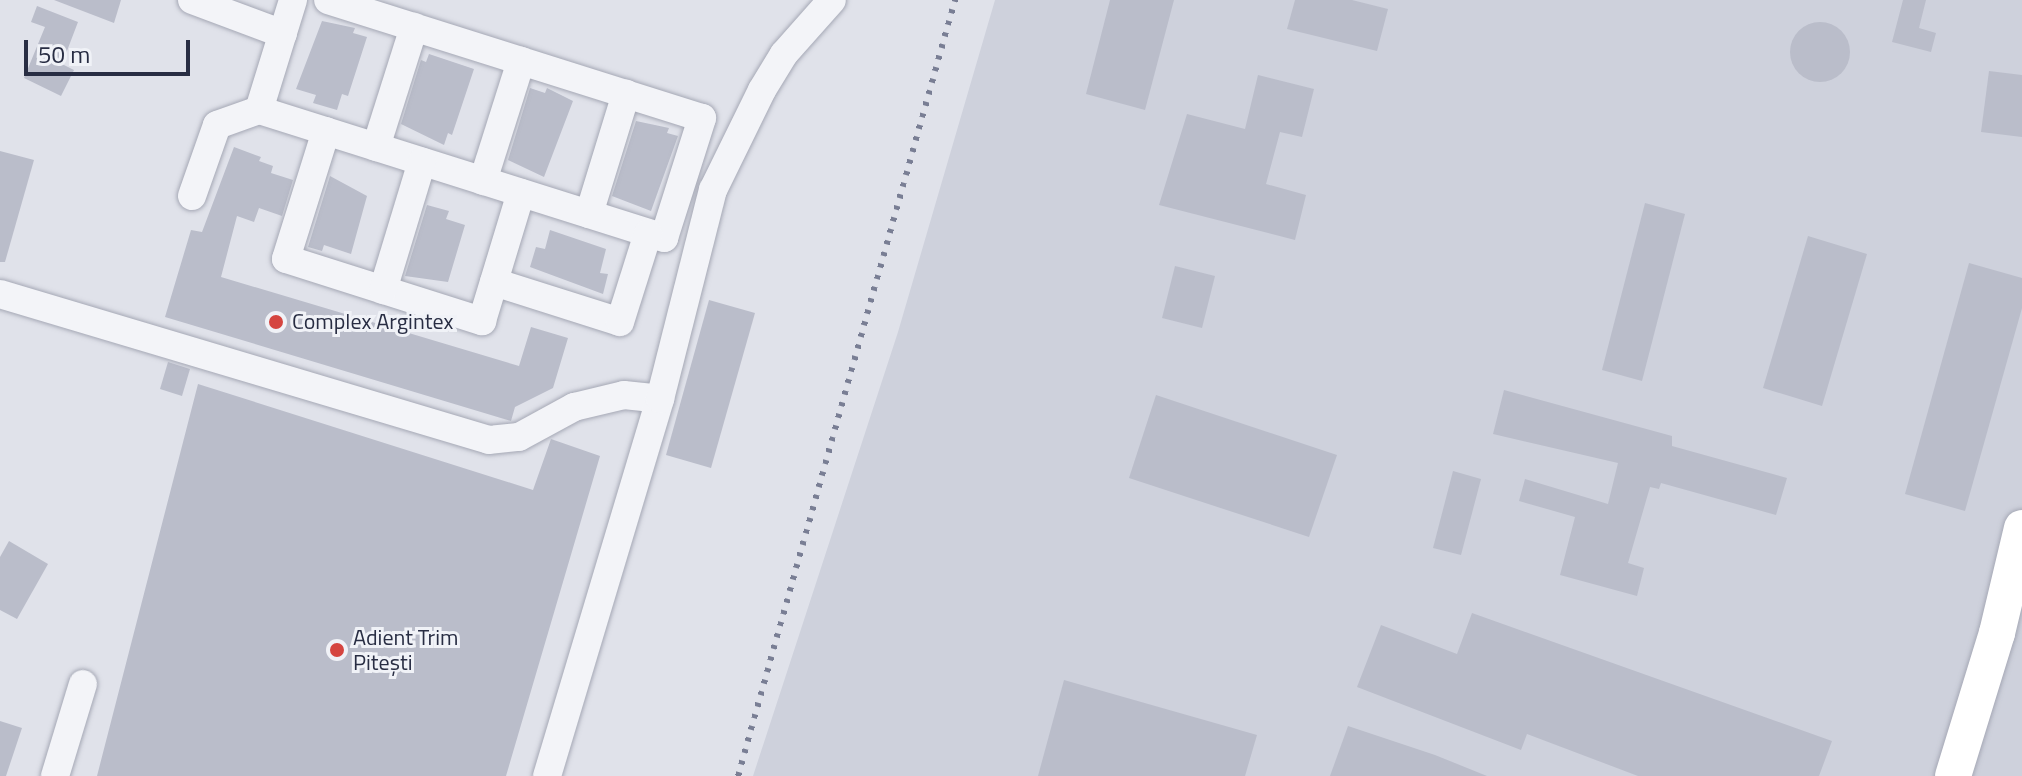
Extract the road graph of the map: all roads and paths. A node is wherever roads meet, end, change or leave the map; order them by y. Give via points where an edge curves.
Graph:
1 (192, 0) edge
2 (293, 0) edge
3 (328, 0) edge
4 (832, 0) edge
5 (414, 27) junction
6 (283, 34) junction
7 (521, 61) junction
8 (626, 94) junction
9 (259, 110) junction
10 (326, 131) junction
11 (376, 147) junction
12 (422, 162) junction
13 (483, 181) junction
14 (521, 193) junction
15 (192, 196) dead end
16 (589, 214) junction
17 (648, 233) junction
18 (494, 282) junction
19 (383, 290) junction
20 (0, 294) edge
21 (660, 399) junction
22 (2022, 528) edge
23 (83, 684) dead end
24 (55, 776) edge
25 (547, 776) edge
26 (1953, 776) edge

1 - 6 lane
2 - 6 lane
3 - 5 lane
4 - 21 lane via 784,54 713,190
5 - 7 lane
5 - 11 lane
6 - 9 lane
7 - 8 lane
7 - 13 lane
8 - 16 lane
8 - 17 lane via 702,118 664,238
9 - 10 lane
9 - 15 lane via 217,125
10 - 11 lane
10 - 19 lane via 286,259
11 - 12 lane
12 - 13 lane
12 - 19 lane
13 - 14 lane
14 - 16 lane
14 - 18 lane
16 - 17 lane
17 - 18 lane via 620,322
18 - 19 lane via 482,321
20 - 21 lane via 489,440 519,437 574,407 624,395
21 - 25 lane
22 - 26 main road via 1997,633
23 - 24 lane

